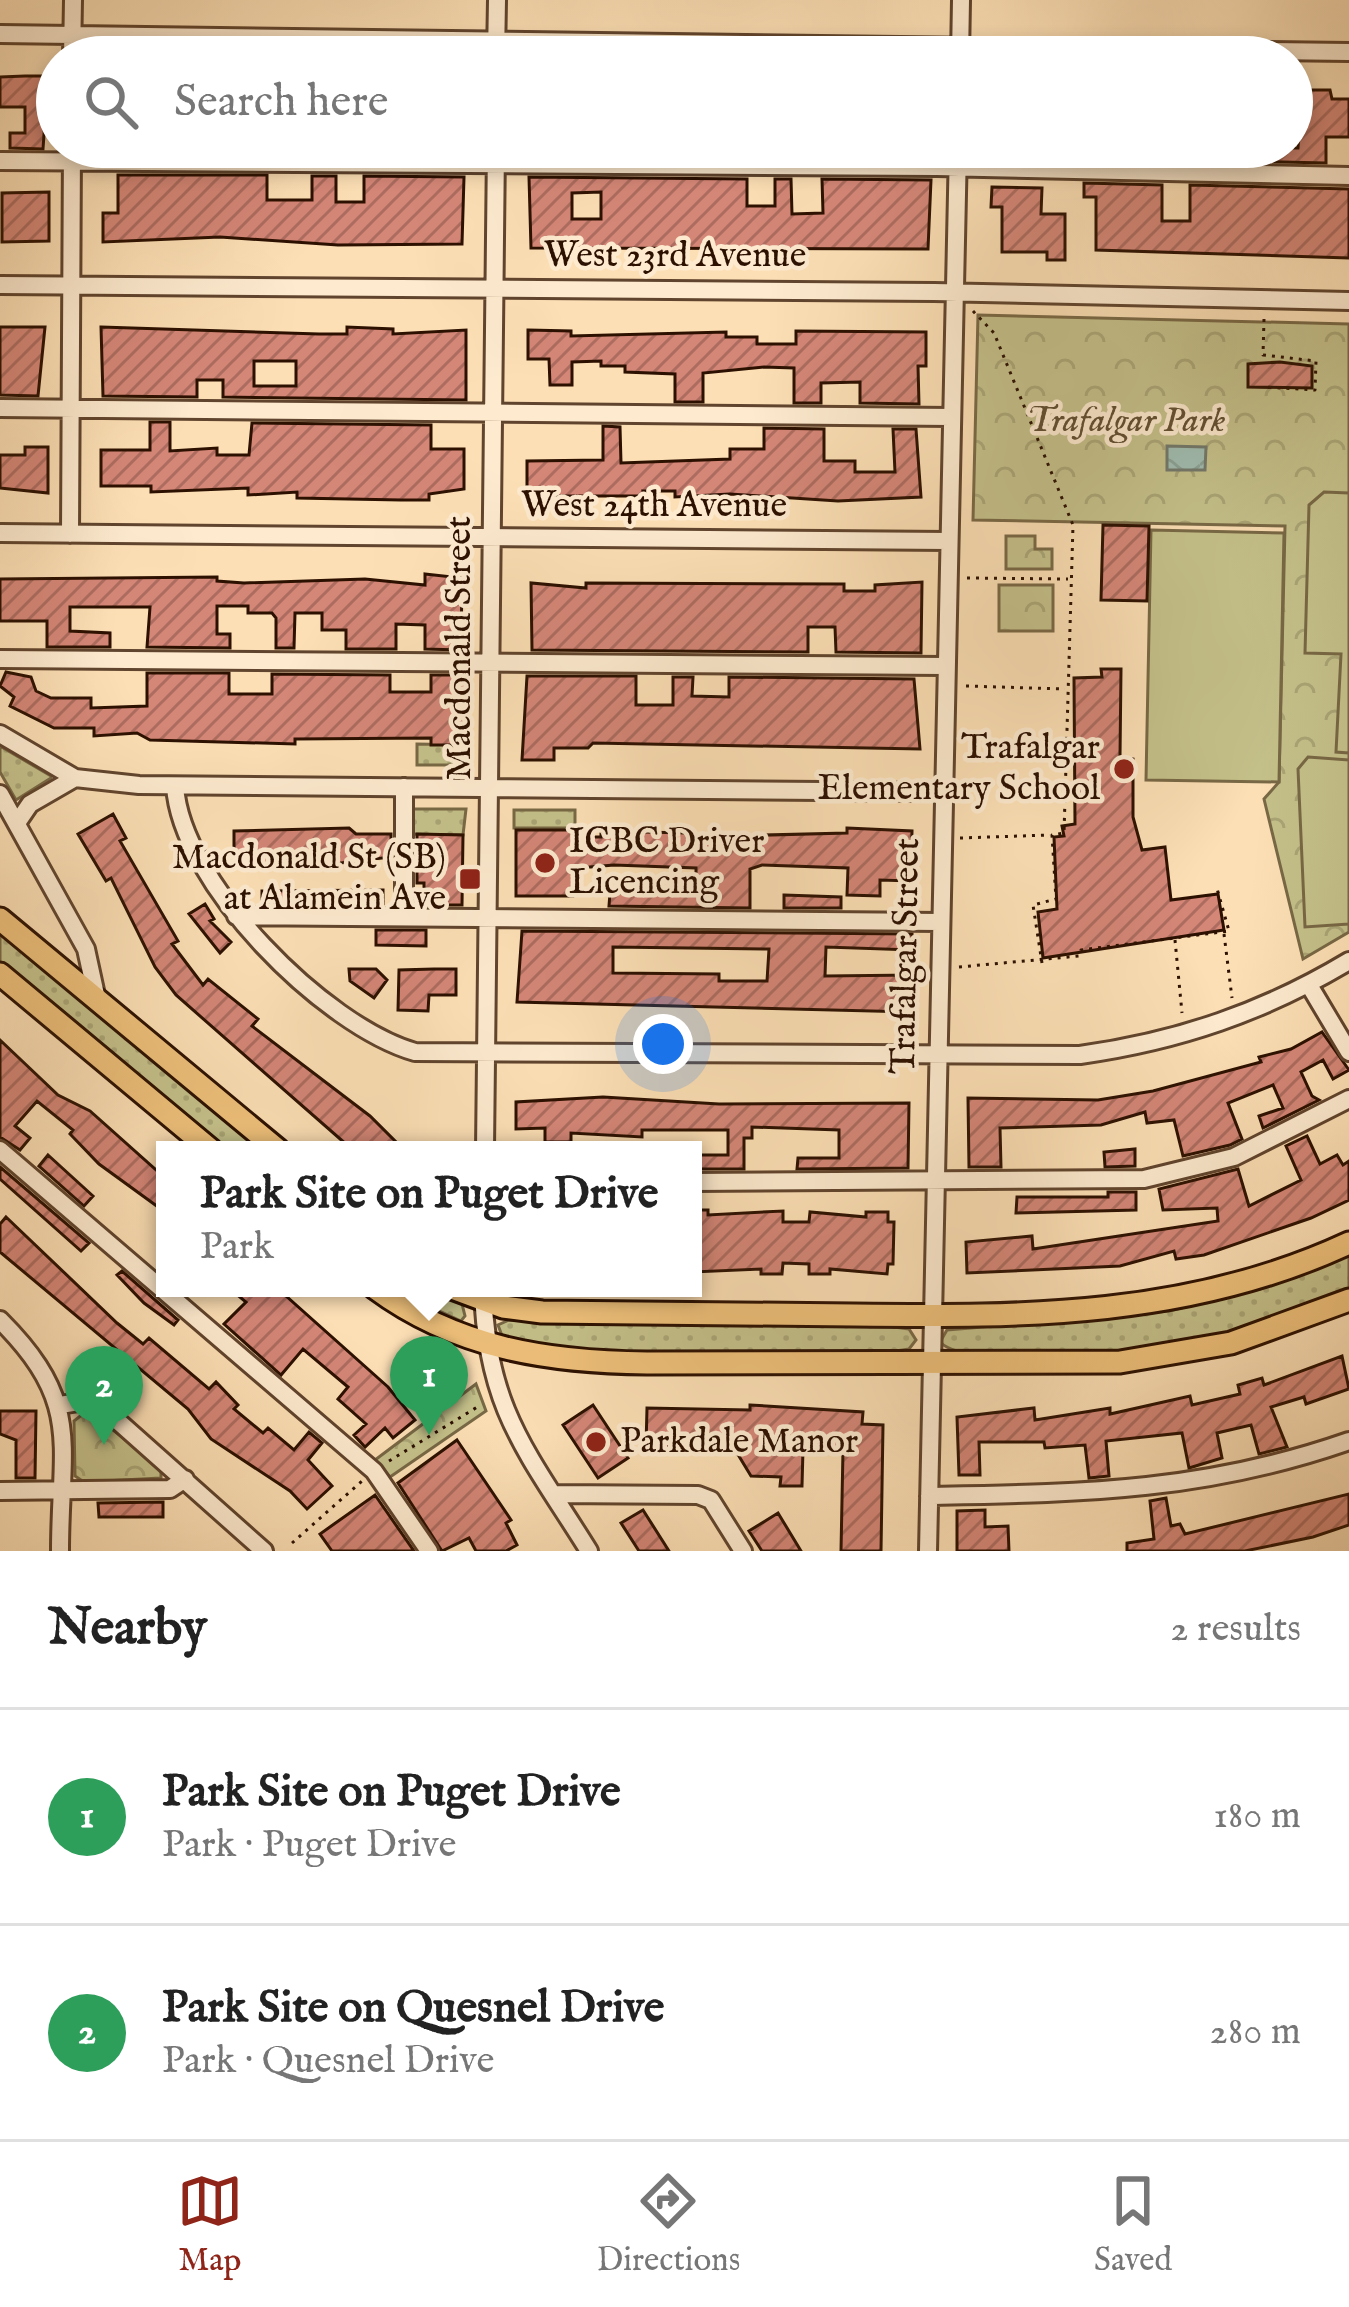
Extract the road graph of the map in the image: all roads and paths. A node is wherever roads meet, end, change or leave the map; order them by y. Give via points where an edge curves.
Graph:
1 (73, 0) edge
2 (497, 0) edge
3 (961, 0) edge
4 (0, 34) edge
5 (73, 35) junction
6 (106, 36) edge
7 (496, 36) edge
8 (960, 36) edge
9 (1313, 52) edge
10 (1349, 52) edge
11 (36, 158) edge
12 (0, 161) edge
13 (72, 168) edge
14 (496, 168) edge
15 (958, 168) edge
16 (1001, 168) edge
17 (1349, 176) edge
18 (0, 285) edge
19 (71, 286) junction
20 (495, 288) junction
21 (953, 292) junction
22 (1349, 301) edge
23 (973, 311) dead end
24 (1264, 319) dead end
25 (1264, 387) dead end
26 (70, 407) junction
27 (0, 408) edge
28 (494, 413) junction
29 (951, 417) junction
30 (0, 533) edge
31 (70, 534) junction
32 (494, 538) junction
33 (948, 541) junction
34 (967, 578) dead end
35 (1070, 579) junction
36 (0, 659) edge
37 (492, 663) junction
38 (945, 666) junction
39 (964, 686) dead end
40 (1066, 689) junction
41 (0, 734) edge
42 (75, 778) junction
43 (175, 786) junction
44 (404, 787) junction
45 (492, 788) junction
46 (943, 792) junction
47 (0, 794) edge
48 (17, 823) junction
49 (1052, 835) junction
50 (960, 838) dead end
51 (1216, 885) dead end
52 (236, 916) junction
53 (404, 917) junction
54 (489, 918) junction
55 (0, 919) edge
56 (940, 922) junction
57 (1223, 932) junction
58 (1175, 940) junction
59 (1349, 961) edge
60 (1042, 962) junction
61 (957, 967) dead end
62 (0, 974) edge
63 (1309, 985) junction
64 (96, 995) junction
65 (1232, 998) dead end
66 (1182, 1015) dead end
67 (1349, 1052) edge
68 (487, 1054) junction
69 (937, 1055) junction
70 (1349, 1099) edge
71 (200, 1141) edge
72 (267, 1141) edge
73 (485, 1141) edge
74 (0, 1150) edge
75 (702, 1182) edge
76 (934, 1183) junction
77 (1349, 1244) edge
78 (156, 1284) edge
79 (171, 1297) edge
80 (389, 1297) edge
81 (483, 1297) edge
82 (490, 1297) edge
83 (1349, 1300) edge
84 (930, 1316) junction
85 (4, 1330) edge
86 (484, 1343) junction
87 (928, 1362) junction
88 (60, 1405) junction
89 (479, 1406) dead end
90 (466, 1413) dead end
91 (1349, 1441) edge
92 (185, 1479) junction
93 (0, 1491) edge
94 (60, 1492) junction
95 (554, 1494) junction
96 (929, 1496) junction
97 (310, 1528) dead end
98 (292, 1544) dead end
99 (60, 1551) edge
100 (264, 1551) edge
101 (429, 1551) edge
102 (589, 1551) edge
103 (743, 1551) edge
104 (928, 1551) edge

1 - 5 street
2 - 7 street
3 - 8 street
4 - 5 street
5 - 6 street
9 - 10 street
11 - 12 street
13 - 19 street
14 - 20 street, Macdonald Street
15 - 21 street, Trafalgar Street
16 - 17 street
18 - 19 street, West 23rd Avenue
19 - 20 street, West 23rd Avenue
19 - 26 street
20 - 21 street, West 23rd Avenue
20 - 28 street, Macdonald Street
21 - 22 street, West 23rd Avenue
21 - 29 street, Trafalgar Street
23 - 35 path via 994,333 1073,525
24 - 25 path via 1263,355 1316,361 1315,390
26 - 27 street
26 - 28 street
26 - 31 street
28 - 29 street
28 - 32 street, Macdonald Street
29 - 33 street, Trafalgar Street
30 - 31 street, West 24th Avenue
31 - 32 street, West 24th Avenue
32 - 33 street, West 24th Avenue
32 - 37 street, Macdonald Street
33 - 38 street, Trafalgar Street
34 - 35 path
35 - 40 path
36 - 37 street
37 - 38 street
37 - 45 street, Macdonald Street
38 - 46 street, Trafalgar Street
39 - 40 path
40 - 49 path via 1064,833
41 - 42 street
42 - 43 street
42 - 48 street via 30,804
43 - 44 street
43 - 52 street via 177,814
44 - 45 street
44 - 53 street
45 - 46 street
45 - 54 street, Macdonald Street
46 - 56 street, Trafalgar Street
47 - 48 street
48 - 64 street via 86,949
49 - 50 path
49 - 60 path via 1057,899 1033,905
51 - 57 path via 1229,931
52 - 53 street
52 - 68 street via 364,1033 415,1052
53 - 54 street
54 - 56 street
54 - 68 street, Macdonald Street
55 - 64 main road
56 - 69 street, Trafalgar Street
57 - 58 path
57 - 65 path
58 - 60 path
58 - 66 path
59 - 63 street
60 - 61 path
62 - 71 main road
63 - 67 street
63 - 69 street via 1232,1020 1136,1047
64 - 72 main road
68 - 69 street
68 - 73 street, Macdonald Street
69 - 76 street, Trafalgar Street
70 - 76 street via 1234,1157 1144,1179
74 - 78 street
75 - 76 street
76 - 84 street, Trafalgar Street
77 - 84 main road via 1238,1286 1149,1306
79 - 101 street via 374,1471
80 - 86 main road
81 - 86 street
82 - 84 main road via 542,1312
83 - 87 main road via 1175,1355 1082,1365
84 - 87 street, Trafalgar Street
85 - 88 street via 35,1355
86 - 87 main road via 572,1362
86 - 95 street via 506,1415
87 - 96 street, Trafalgar Street
88 - 92 street via 102,1407
88 - 94 street
89 - 90 path
91 - 96 street via 1210,1481 1108,1493
92 - 94 street via 170,1489
92 - 100 street
93 - 94 street
94 - 99 street
95 - 102 street
95 - 103 street via 698,1495 711,1500
96 - 104 street, Trafalgar Street
97 - 98 path

